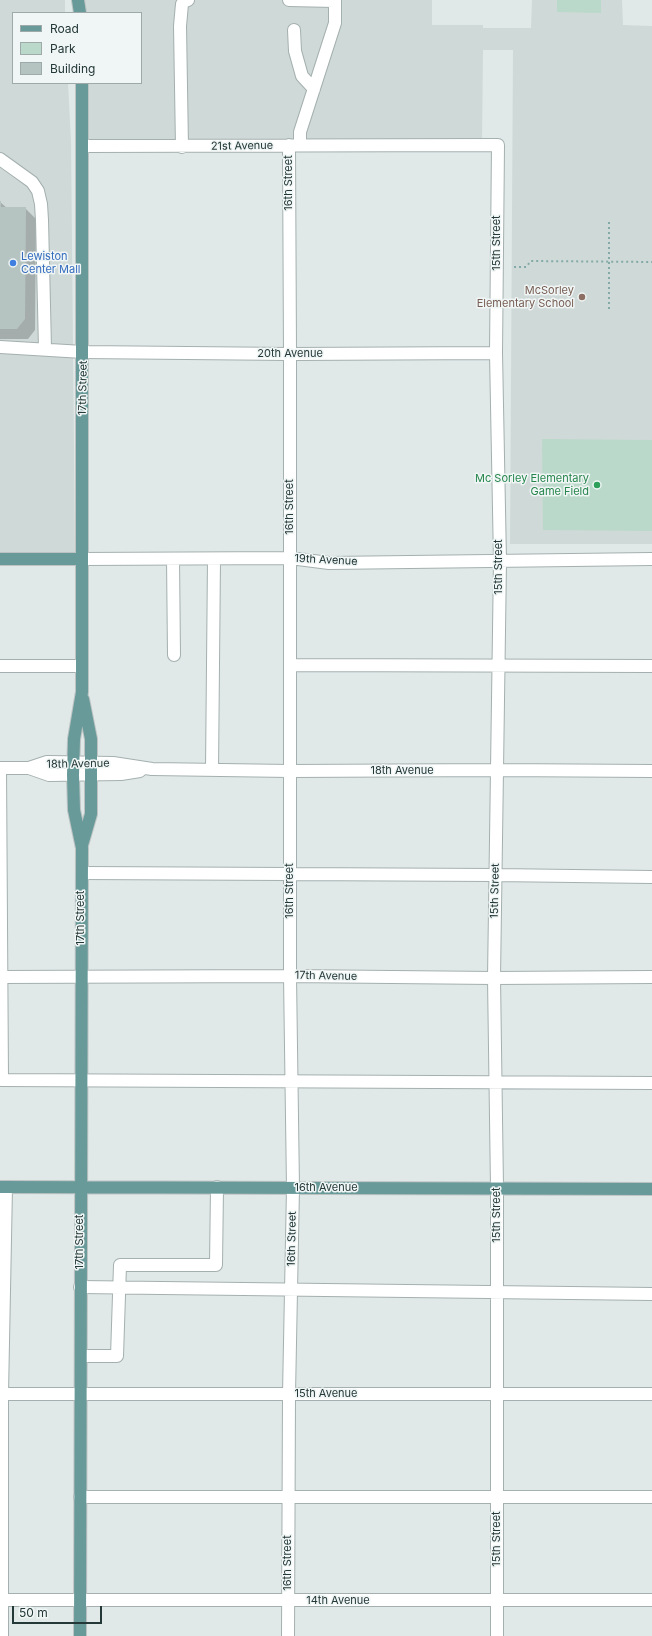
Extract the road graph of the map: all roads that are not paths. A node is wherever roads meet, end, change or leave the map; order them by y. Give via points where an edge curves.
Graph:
1 (78, 0) edge
2 (188, 0) edge
3 (289, 0) edge
4 (335, 1) edge
5 (80, 12) edge
6 (294, 30) dead end
7 (82, 84) edge
8 (314, 89) junction
9 (294, 145) junction
10 (82, 146) junction
11 (498, 146) joint
12 (182, 147) junction
13 (0, 159) edge
14 (0, 347) edge
15 (45, 349) junction
16 (83, 352) junction
17 (496, 353) junction
18 (290, 354) junction
19 (290, 558) junction
20 (0, 559) edge
21 (81, 559) junction
22 (173, 559) junction
23 (214, 559) junction
24 (652, 559) edge
25 (500, 561) junction
26 (174, 655) dead end
27 (290, 665) junction
28 (0, 666) edge
29 (81, 666) junction
30 (499, 666) junction
31 (652, 666) edge
32 (82, 692) junction
33 (74, 762) junction
34 (91, 762) junction
35 (0, 768) edge
36 (29, 768) junction
37 (152, 769) junction
38 (212, 770) junction
39 (498, 770) junction
40 (290, 771) junction
41 (652, 771) edge
42 (73, 775) junction
43 (91, 775) junction
44 (82, 848) junction
45 (82, 873) junction
46 (290, 875) junction
47 (495, 875) junction
48 (652, 877) edge
49 (290, 976) junction
50 (0, 977) edge
51 (81, 977) junction
52 (652, 977) edge
53 (494, 978) junction
54 (81, 1080) junction
55 (291, 1080) junction
56 (496, 1082) junction
57 (652, 1083) edge
58 (3, 1187) edge
59 (80, 1187) junction
60 (217, 1187) junction
61 (293, 1188) junction
62 (497, 1188) junction
63 (652, 1189) edge
64 (80, 1287) junction
65 (119, 1288) junction
66 (291, 1290) junction
67 (497, 1291) junction
68 (652, 1294) edge
69 (80, 1356) junction
70 (496, 1393) junction
71 (1, 1394) edge
72 (81, 1394) junction
73 (289, 1394) junction
74 (652, 1394) edge
75 (80, 1497) junction
76 (288, 1497) junction
77 (652, 1497) edge
78 (496, 1498) junction
79 (80, 1599) junction
80 (1, 1600) edge
81 (652, 1600) edge
82 (288, 1601) junction
83 (497, 1601) junction
84 (2, 1636) edge
85 (80, 1636) edge
86 (288, 1636) edge
87 (496, 1636) edge

1 - 5 main road
2 - 12 street via 182,4 180,26
3 - 4 street
4 - 8 street, 16th Street via 335,23
6 - 8 street via 295,51 302,76
7 - 10 main road, 17th Street
8 - 9 street, 16th Street
9 - 11 street, 21st Avenue
9 - 12 street, 21st Avenue
9 - 18 street, 16th Street
10 - 12 street, 21st Avenue
10 - 16 main road, 17th Street
11 - 17 street, 15th Street
13 - 15 street via 32,182 38,191 42,220
14 - 15 street, 20th Avenue
15 - 16 street, 20th Avenue
16 - 18 street, 20th Avenue
16 - 21 main road, 17th Street
17 - 18 street, 20th Avenue
17 - 25 street, 15th Street
18 - 19 street, 16th Street
19 - 23 street, 19th Avenue
19 - 25 street, 19th Avenue via 329,563
19 - 27 street, 16th Street
20 - 21 main road, 19th Avenue
21 - 22 street, 19th Avenue
21 - 29 main road, 17th Street
22 - 23 street, 19th Avenue
22 - 26 street
23 - 38 street
24 - 25 street, 19th Avenue
25 - 30 street, 15th Street
27 - 30 street
27 - 40 street, 16th Street
28 - 29 street
29 - 32 main road, 17th Street
30 - 31 street
30 - 39 street, 15th Street
32 - 33 main road, 17th Street via 74,739
32 - 34 main road, 17th Street via 91,738
33 - 34 street, 18th Avenue
33 - 36 street, 18th Avenue via 47,762
33 - 42 main road, 17th Street
34 - 37 street, 18th Avenue
34 - 43 main road, 17th Street
35 - 36 street, 18th Avenue
35 - 50 street
36 - 42 street, 18th Avenue via 49,775
37 - 38 street, 18th Avenue
37 - 43 street, 18th Avenue
38 - 40 street, 18th Avenue
39 - 40 street, 18th Avenue
39 - 41 street, 18th Avenue
39 - 47 street, 15th Street
40 - 46 street, 16th Street
42 - 43 street, 18th Avenue
42 - 44 main road, 17th Street via 74,810
43 - 44 main road, 17th Street via 91,814
44 - 45 main road, 17th Street
45 - 46 street
45 - 51 main road, 17th Street
46 - 47 street
46 - 49 street, 16th Street
47 - 48 street
47 - 53 street, 15th Street
49 - 51 street, 17th Avenue
49 - 53 street, 17th Avenue
49 - 55 street, 16th Street
50 - 51 street, 17th Avenue
50 - 54 street via 2,1080
51 - 54 main road, 17th Street
52 - 53 street, 17th Avenue
53 - 56 street, 15th Street
54 - 55 street
54 - 59 main road, 17th Street
55 - 56 street
55 - 61 street, 16th Street
56 - 57 street
56 - 62 street, 15th Street
58 - 59 main road, 16th Avenue
58 - 71 street
59 - 60 main road, 16th Avenue
59 - 64 main road, 17th Street
60 - 61 main road, 16th Avenue
60 - 65 street via 216,1265 120,1265
61 - 62 main road, 16th Avenue
61 - 66 street, 16th Street
62 - 63 main road, 16th Avenue
62 - 67 street, 15th Street
64 - 65 street
64 - 69 main road, 17th Street
65 - 66 street
65 - 69 street via 117,1356
66 - 67 street
66 - 73 street, 16th Street
67 - 68 street
67 - 70 street, 15th Street
69 - 72 main road, 17th Street
70 - 73 street, 15th Avenue
70 - 74 street, 15th Avenue
70 - 78 street, 15th Street
71 - 72 street, 15th Avenue
71 - 80 street
72 - 73 street, 15th Avenue
72 - 75 main road, 17th Street
73 - 76 street, 16th Street
75 - 76 street
75 - 79 main road, 17th Street
76 - 78 street
76 - 82 street, 16th Street
77 - 78 street
78 - 83 street, 15th Street
79 - 80 street, 14th Avenue
79 - 82 street, 14th Avenue
79 - 85 main road, 17th Street
80 - 84 street
81 - 83 street, 14th Avenue
82 - 83 street, 14th Avenue
82 - 86 street, 16th Street
83 - 87 street, 15th Street

